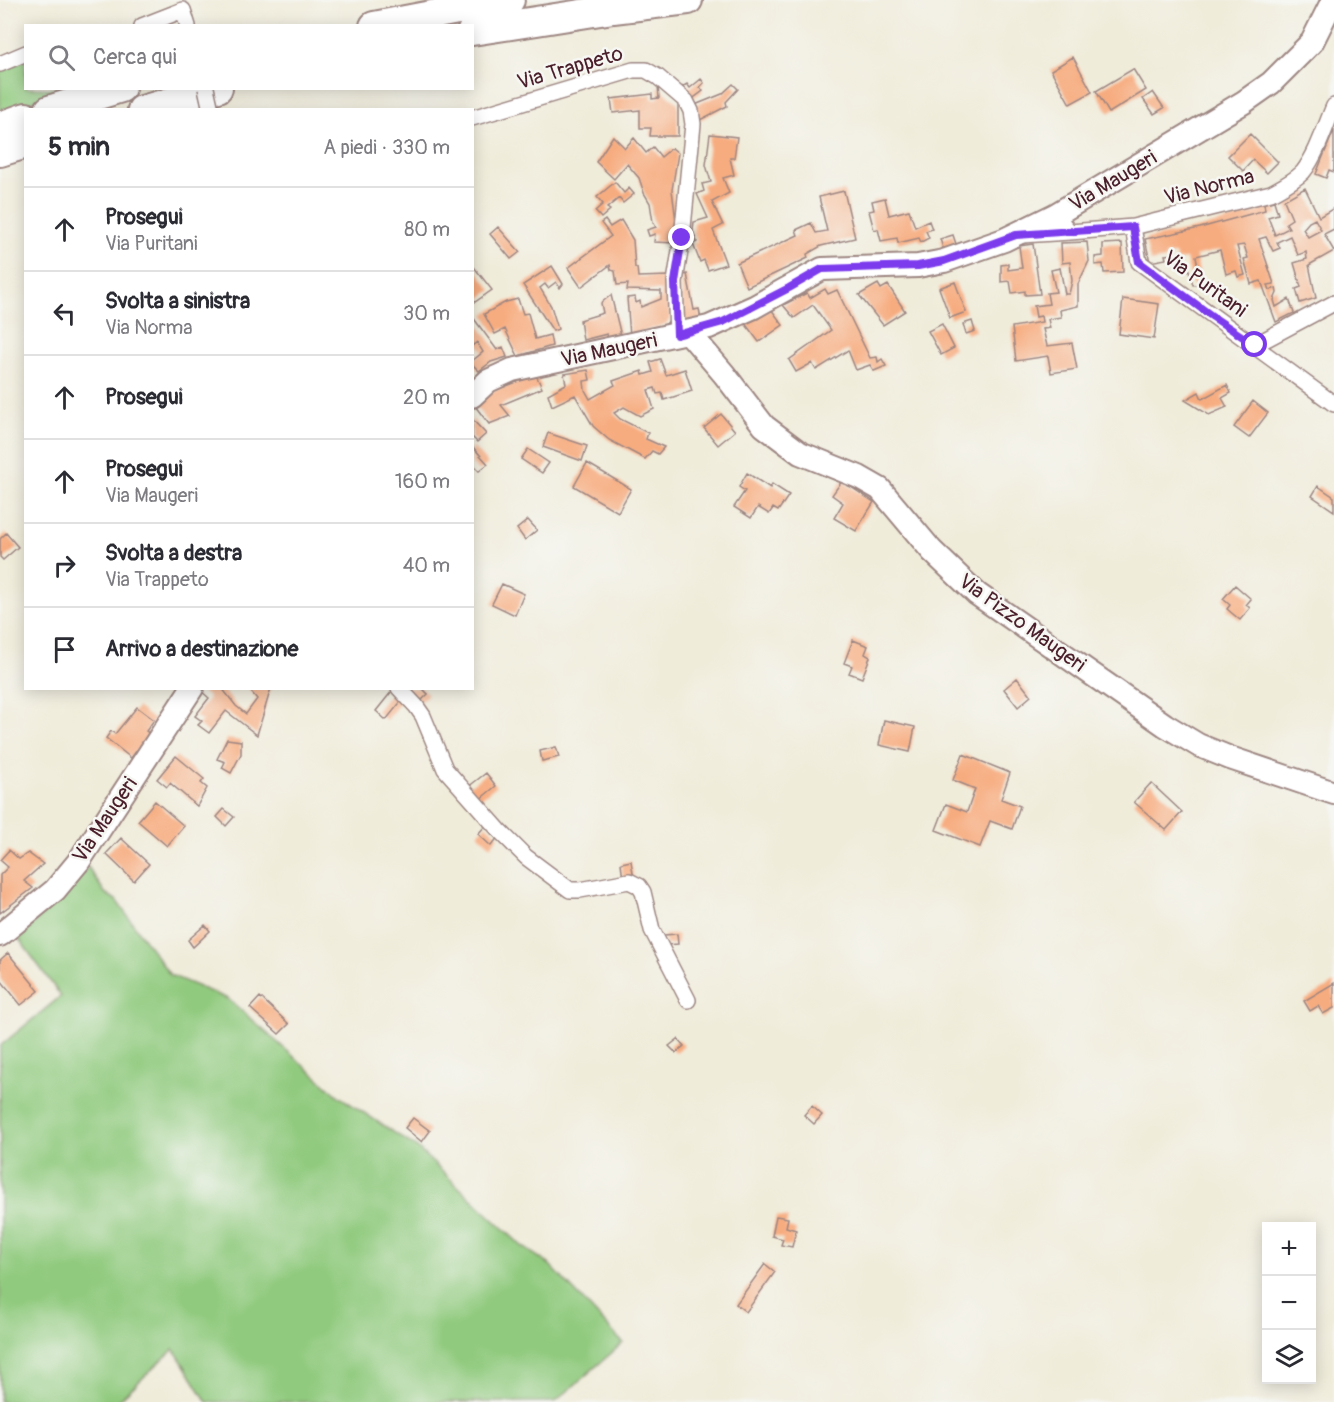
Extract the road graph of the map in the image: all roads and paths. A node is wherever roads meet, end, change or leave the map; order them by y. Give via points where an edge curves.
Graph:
1 (510, 0) edge
2 (688, 0) edge
3 (1333, 0) edge
4 (183, 5) edge
5 (146, 24) edge
6 (188, 24) edge
7 (384, 24) edge
8 (474, 31) edge
9 (24, 54) edge
10 (0, 64) edge
11 (114, 90) edge
12 (207, 90) edge
13 (211, 90) edge
14 (1334, 106) edge
15 (56, 108) edge
16 (149, 108) edge
17 (211, 108) edge
18 (474, 117) edge
19 (24, 118) edge
20 (0, 126) edge
21 (24, 145) edge
22 (0, 152) edge
23 (1055, 215) junction
24 (1133, 227) junction
25 (1070, 232) junction
26 (1016, 235) junction
27 (1334, 303) edge
28 (723, 322) junction
29 (683, 334) junction
30 (1255, 345) junction
31 (724, 374) junction
32 (474, 394) edge
33 (1334, 404) edge
34 (191, 690) edge
35 (401, 690) edge
36 (1334, 793) edge
37 (0, 935) edge
38 (688, 1000) dead end

1 - 7 highway
2 - 8 highway
3 - 23 street, Via Maugeri via 1312,42 1271,83
4 - 5 street
4 - 6 street
9 - 10 street
11 - 15 highway
12 - 17 street, bridge
13 - 16 highway
14 - 24 street, Via Norma via 1311,158 1287,184 1271,193
18 - 29 street, Via Trappeto via 633,70 646,70 658,77 686,101 693,124 675,282
19 - 20 highway
21 - 22 highway
23 - 25 street
23 - 26 street, Via Maugeri
24 - 25 street, Via Norma
24 - 30 street, Via Puritani via 1139,262
25 - 26 street, Via Norma
26 - 28 street, Via Maugeri via 927,264 822,269
27 - 30 street
28 - 29 street, Via Maugeri
28 - 31 street via 718,356
29 - 31 street, Via Pizzo Maugeri
29 - 32 street, Via Maugeri via 512,370 488,381
30 - 33 street, Via Puritani
31 - 36 street, Via Pizzo Maugeri via 764,426 783,442 880,489 932,551 977,594 1165,725 1230,758
34 - 37 street, Via Maugeri via 79,861 55,890
35 - 38 street via 423,716 445,769 526,857 570,890 629,881 639,886 652,930

